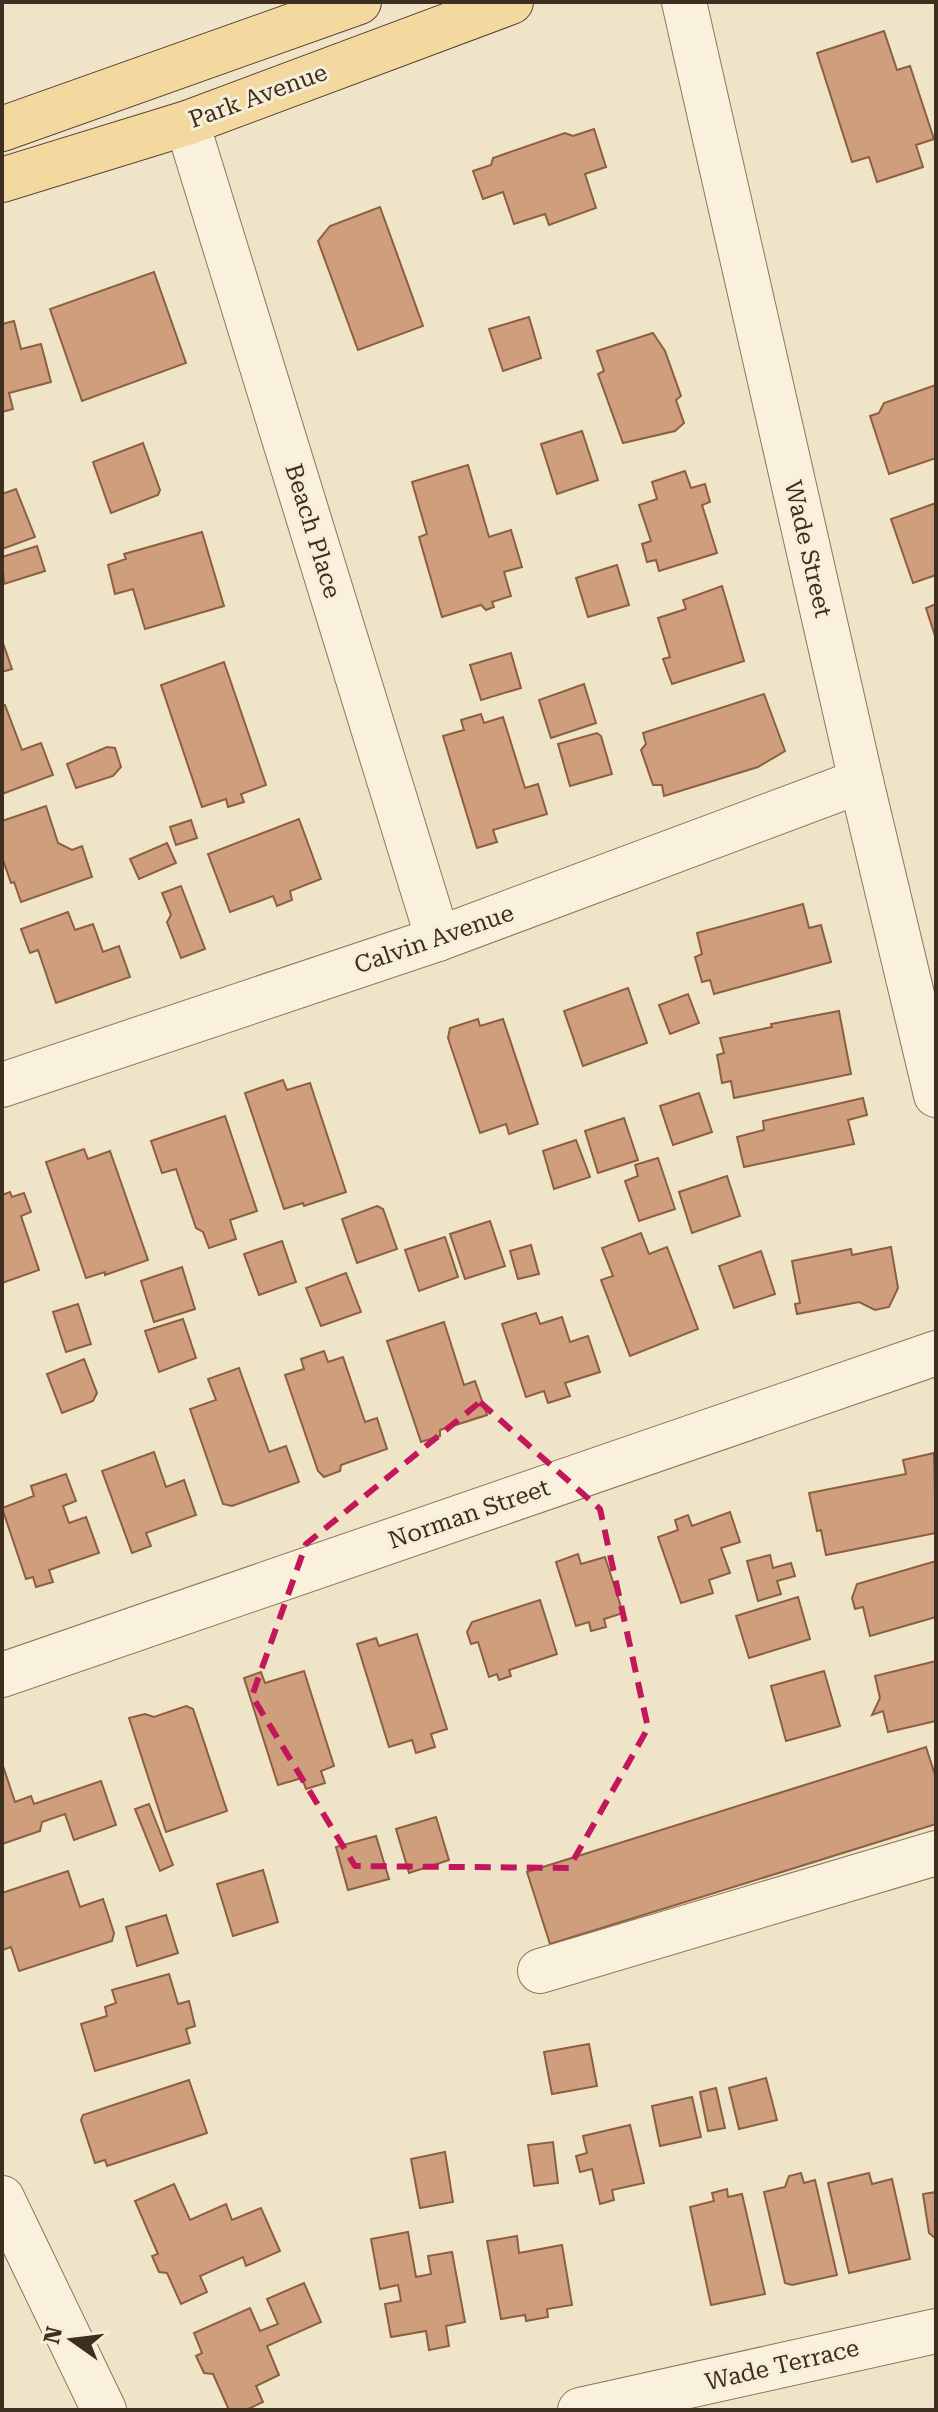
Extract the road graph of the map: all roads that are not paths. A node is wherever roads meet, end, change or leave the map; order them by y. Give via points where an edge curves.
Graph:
1 (359, 2) edge
2 (511, 2) edge
3 (684, 2) edge
4 (187, 123) junction
5 (2, 129) edge
6 (6, 169) edge
7 (861, 781) junction
8 (438, 939) junction
9 (2, 1085) edge
10 (936, 1095) edge
11 (936, 1353) edge
12 (2, 1675) edge
13 (936, 1853) edge
14 (540, 1971) dead end
15 (2, 2198) edge
16 (936, 2331) edge
17 (104, 2410) edge
18 (580, 2410) edge

1 - 5 main road
2 - 4 main road, Park Avenue
3 - 7 street, Wade Street
4 - 6 main road, Park Avenue
4 - 8 street, Beach Place
7 - 8 street, Calvin Avenue
7 - 10 street, Wade Street
8 - 9 street, Calvin Avenue
11 - 12 street, Norman Street
13 - 14 street
15 - 17 street
16 - 18 street, Wade Terrace

